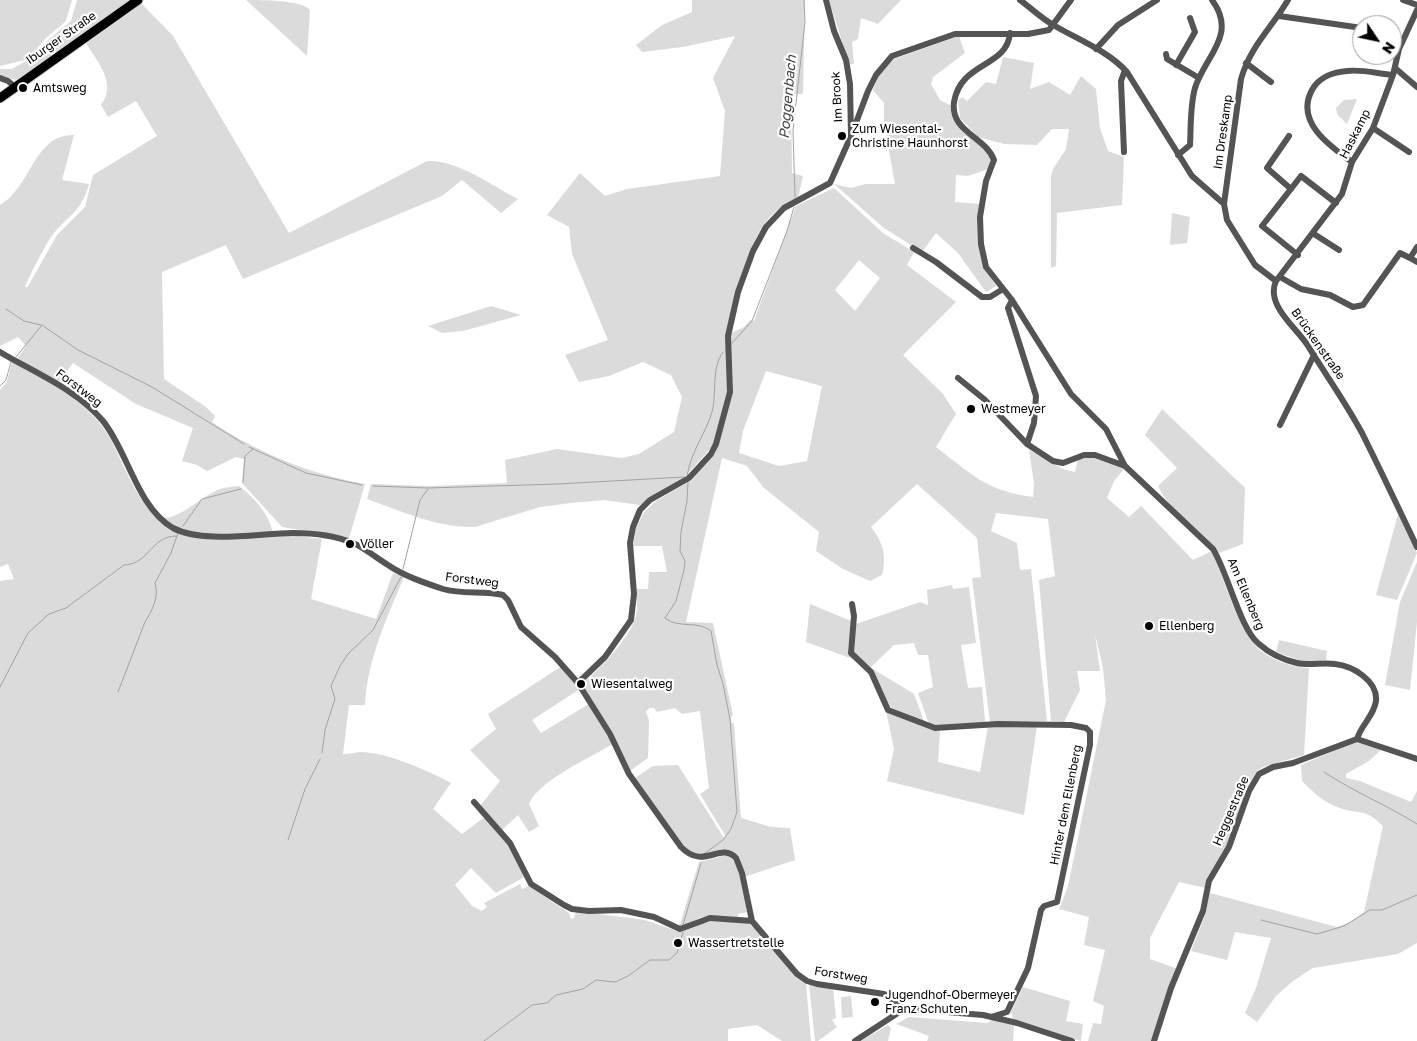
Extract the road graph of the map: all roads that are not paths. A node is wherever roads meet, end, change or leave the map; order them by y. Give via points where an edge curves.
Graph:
1 (138, 0) edge
2 (826, 0) edge
3 (1020, 0) edge
4 (1071, 0) edge
5 (1157, 0) edge
6 (1212, 0) edge
7 (1288, 0) edge
8 (1403, 0) edge
9 (1417, 6) edge
10 (1417, 10) edge
11 (1279, 16) junction
12 (1190, 18) dead end
13 (1053, 25) junction
14 (1352, 27) edge
15 (1010, 33) junction
16 (1402, 43) edge
17 (1096, 49) junction
18 (1166, 54) dead end
19 (1246, 63) junction
20 (1176, 64) junction
21 (1396, 65) edge
22 (1125, 70) junction
23 (1394, 72) junction
24 (0, 78) edge
25 (1199, 78) junction
26 (1271, 82) dead end
27 (14, 86) junction
28 (1417, 87) edge
29 (0, 98) edge
30 (1373, 128) junction
31 (851, 136) junction
32 (1289, 136) dead end
33 (1124, 152) dead end
34 (1409, 152) dead end
35 (1178, 156) junction
36 (1352, 162) junction
37 (1291, 189) junction
38 (1224, 204) junction
39 (1336, 204) junction
40 (1314, 234) junction
41 (1417, 247) edge
42 (913, 248) dead end
43 (1339, 250) dead end
44 (1298, 255) junction
45 (1410, 258) junction
46 (1417, 262) edge
47 (1278, 279) junction
48 (1003, 288) junction
49 (1012, 300) junction
50 (0, 352) edge
51 (1314, 355) junction
52 (958, 378) dead end
53 (1280, 425) dead end
54 (1027, 444) junction
55 (1125, 466) junction
56 (1417, 547) edge
57 (852, 604) dead end
58 (578, 683) junction
59 (1357, 739) junction
60 (1417, 759) edge
61 (474, 802) dead end
62 (752, 921) junction
63 (904, 1009) junction
64 (1007, 1012) junction
65 (991, 1017) junction
66 (1012, 1022) junction
67 (855, 1041) edge
68 (1072, 1041) edge
69 (1154, 1041) edge

1 - 27 main road, Iburger Straße
2 - 31 street, Im Brook via 846,60
3 - 13 street
4 - 13 street
5 - 17 street via 1118,25
6 - 25 street via 1221,12 1220,36
7 - 11 street, Im Dreskamp
8 - 9 street
10 - 16 street, Haskamp
11 - 14 street
11 - 19 street, Im Dreskamp via 1252,49
12 - 20 street via 1195,32
13 - 15 street via 1049,30
13 - 17 street
15 - 31 street via 955,34 892,56 876,75
15 - 48 street, Am Ellenberg via 1009,44 1003,53 969,73 958,92 954,110 962,128 988,147 994,160 980,216 980,244 986,267
17 - 22 street
18 - 20 street via 1167,59
19 - 26 street
19 - 38 street, Im Dreskamp via 1241,78
20 - 25 street
21 - 23 street, Haskamp
22 - 33 street via 1122,81
22 - 35 street
23 - 28 street
23 - 30 street, Haskamp
23 - 36 street via 1349,70 1328,75 1314,86 1308,98 1306,111 1312,127 1331,148
24 - 27 street
25 - 35 street via 1192,100 1190,145
27 - 29 main road, Iburger Straße
30 - 34 street
30 - 36 street, Haskamp
31 - 58 street via 830,183 774,216 753,251 738,292 728,336 730,392 722,427 711,454 687,479 650,500 636,517 630,543 634,594 631,620 605,657
32 - 37 street via 1267,168
35 - 38 street via 1192,176
36 - 39 street, Haskamp
37 - 39 street via 1301,176
37 - 44 street via 1262,226
38 - 47 street via 1227,220 1255,265
39 - 40 street, Haskamp
40 - 43 street
40 - 44 street, Haskamp
41 - 45 street
42 - 48 street via 982,297 990,297
44 - 47 street, Haskamp
45 - 46 street
45 - 47 street via 1400,253 1364,305 1353,307 1330,295 1301,289
47 - 51 street, Brückenstraße via 1275,300
48 - 49 street, Am Ellenberg
49 - 54 street via 1008,308 1036,396 1034,423
49 - 55 street, Am Ellenberg via 1072,394 1106,429
50 - 58 street, Forstweg via 53,382 95,413 111,433 146,499 174,528 218,536 294,533 334,538 351,542 399,572 443,589 503,595 521,627
51 - 53 street
51 - 56 street, Brückenstraße via 1362,432
52 - 54 street, Am Ellenberg via 984,399
54 - 55 street, Am Ellenberg via 1053,461 1063,463 1084,455 1095,455
55 - 59 street, Am Ellenberg via 1213,549 1244,624 1260,646 1296,663 1334,664 1349,668 1371,684 1376,702
57 - 64 street, Hinter dem Ellenberg via 854,624 850,650 871,672 884,705 894,713 935,728 1064,724 1086,728 1090,732 1057,902 1041,910 1028,968
58 - 62 street, Forstweg via 630,774 687,854 696,858 724,853 736,858
59 - 60 street
59 - 69 street, Heggestraße via 1293,763 1272,766 1255,779 1235,834 1209,882 1203,911 1171,988
61 - 62 street via 510,843 531,884 572,909 621,910 654,917 680,929 710,918
62 - 63 street, Forstweg via 788,965 807,981 884,994
63 - 65 street
63 - 67 street
64 - 65 street
64 - 66 street
65 - 66 street
66 - 68 street

